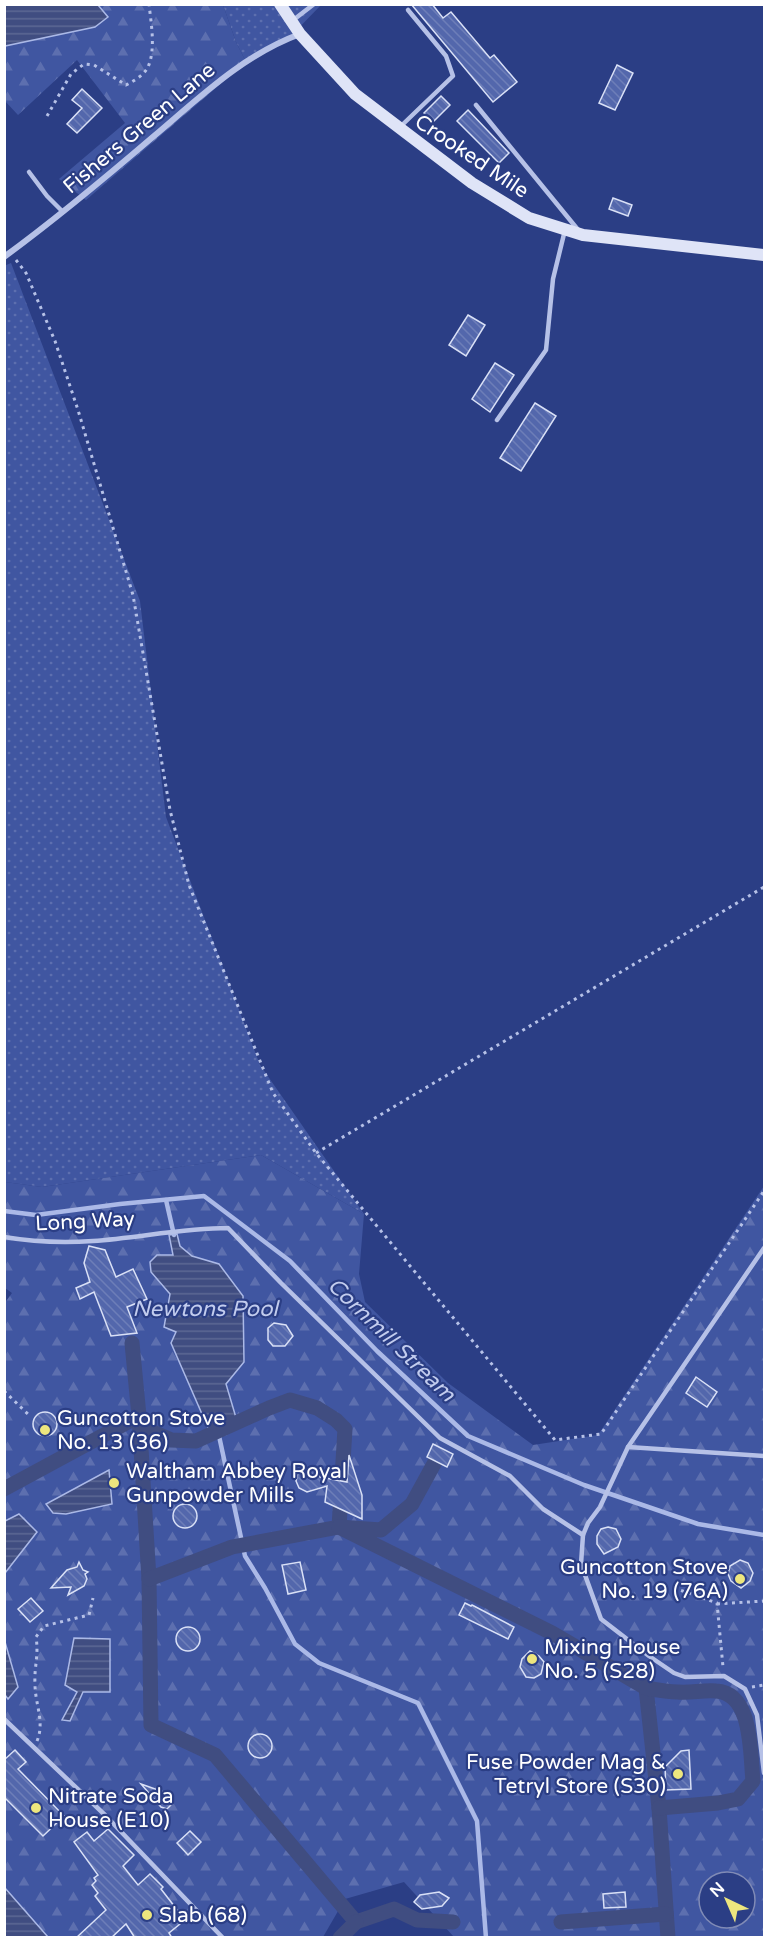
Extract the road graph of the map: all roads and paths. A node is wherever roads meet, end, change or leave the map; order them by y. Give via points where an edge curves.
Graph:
1 (148, 4) edge
2 (280, 4) edge
3 (314, 4) edge
4 (408, 10) dead end
5 (292, 21) junction
6 (300, 34) junction
7 (476, 105) dead end
8 (47, 116) dead end
9 (398, 129) junction
10 (29, 172) dead end
11 (63, 212) junction
12 (565, 230) junction
13 (583, 235) junction
14 (7, 255) edge
15 (765, 255) edge
16 (497, 420) dead end
17 (765, 887) edge
18 (316, 1153) junction
19 (765, 1191) edge
20 (4, 1237) edge
21 (765, 1248) edge
22 (4, 1391) edge
23 (31, 1417) dead end
24 (628, 1447) junction
25 (765, 1456) edge
26 (583, 1535) junction
27 (675, 1588) dead end
28 (93, 1598) dead end
29 (765, 1601) edge
30 (717, 1604) junction
31 (724, 1676) junction
32 (4, 1719) edge
33 (34, 1748) junction
34 (765, 1773) edge
35 (224, 1938) edge

1 - 8 path via 151,50 148,67 140,76 126,85 94,65 84,64 71,74
2 - 5 main road, Crooked Mile
3 - 5 lane
4 - 9 lane via 446,56 453,76
5 - 6 main road, Crooked Mile
6 - 9 main road, Crooked Mile via 355,94
6 - 11 street, Fishers Green Lane via 267,48 213,86
7 - 13 lane
9 - 12 main road, Crooked Mile via 504,204 529,218
10 - 11 lane
11 - 14 street, Fishers Green Lane
12 - 13 main road, Crooked Mile
12 - 16 lane via 553,279 546,350
13 - 15 main road, Crooked Mile
14 - 18 path via 26,273 55,341 132,595 170,810 189,885 273,1093
17 - 18 path
18 - 19 path via 555,1440 601,1434
20 - 26 lane, Long Way via 37,1242 93,1241 194,1228 228,1228 440,1438 510,1476 543,1509
21 - 24 lane
22 - 23 path
24 - 25 lane
24 - 26 lane
26 - 31 lane via 580,1564 601,1619 674,1673 685,1677
27 - 30 path
28 - 33 path via 89,1615 44,1626 36,1637 39,1652 35,1685 41,1731
29 - 30 path
30 - 31 path
31 - 34 lane via 745,1689 757,1715
32 - 33 lane
33 - 35 lane

